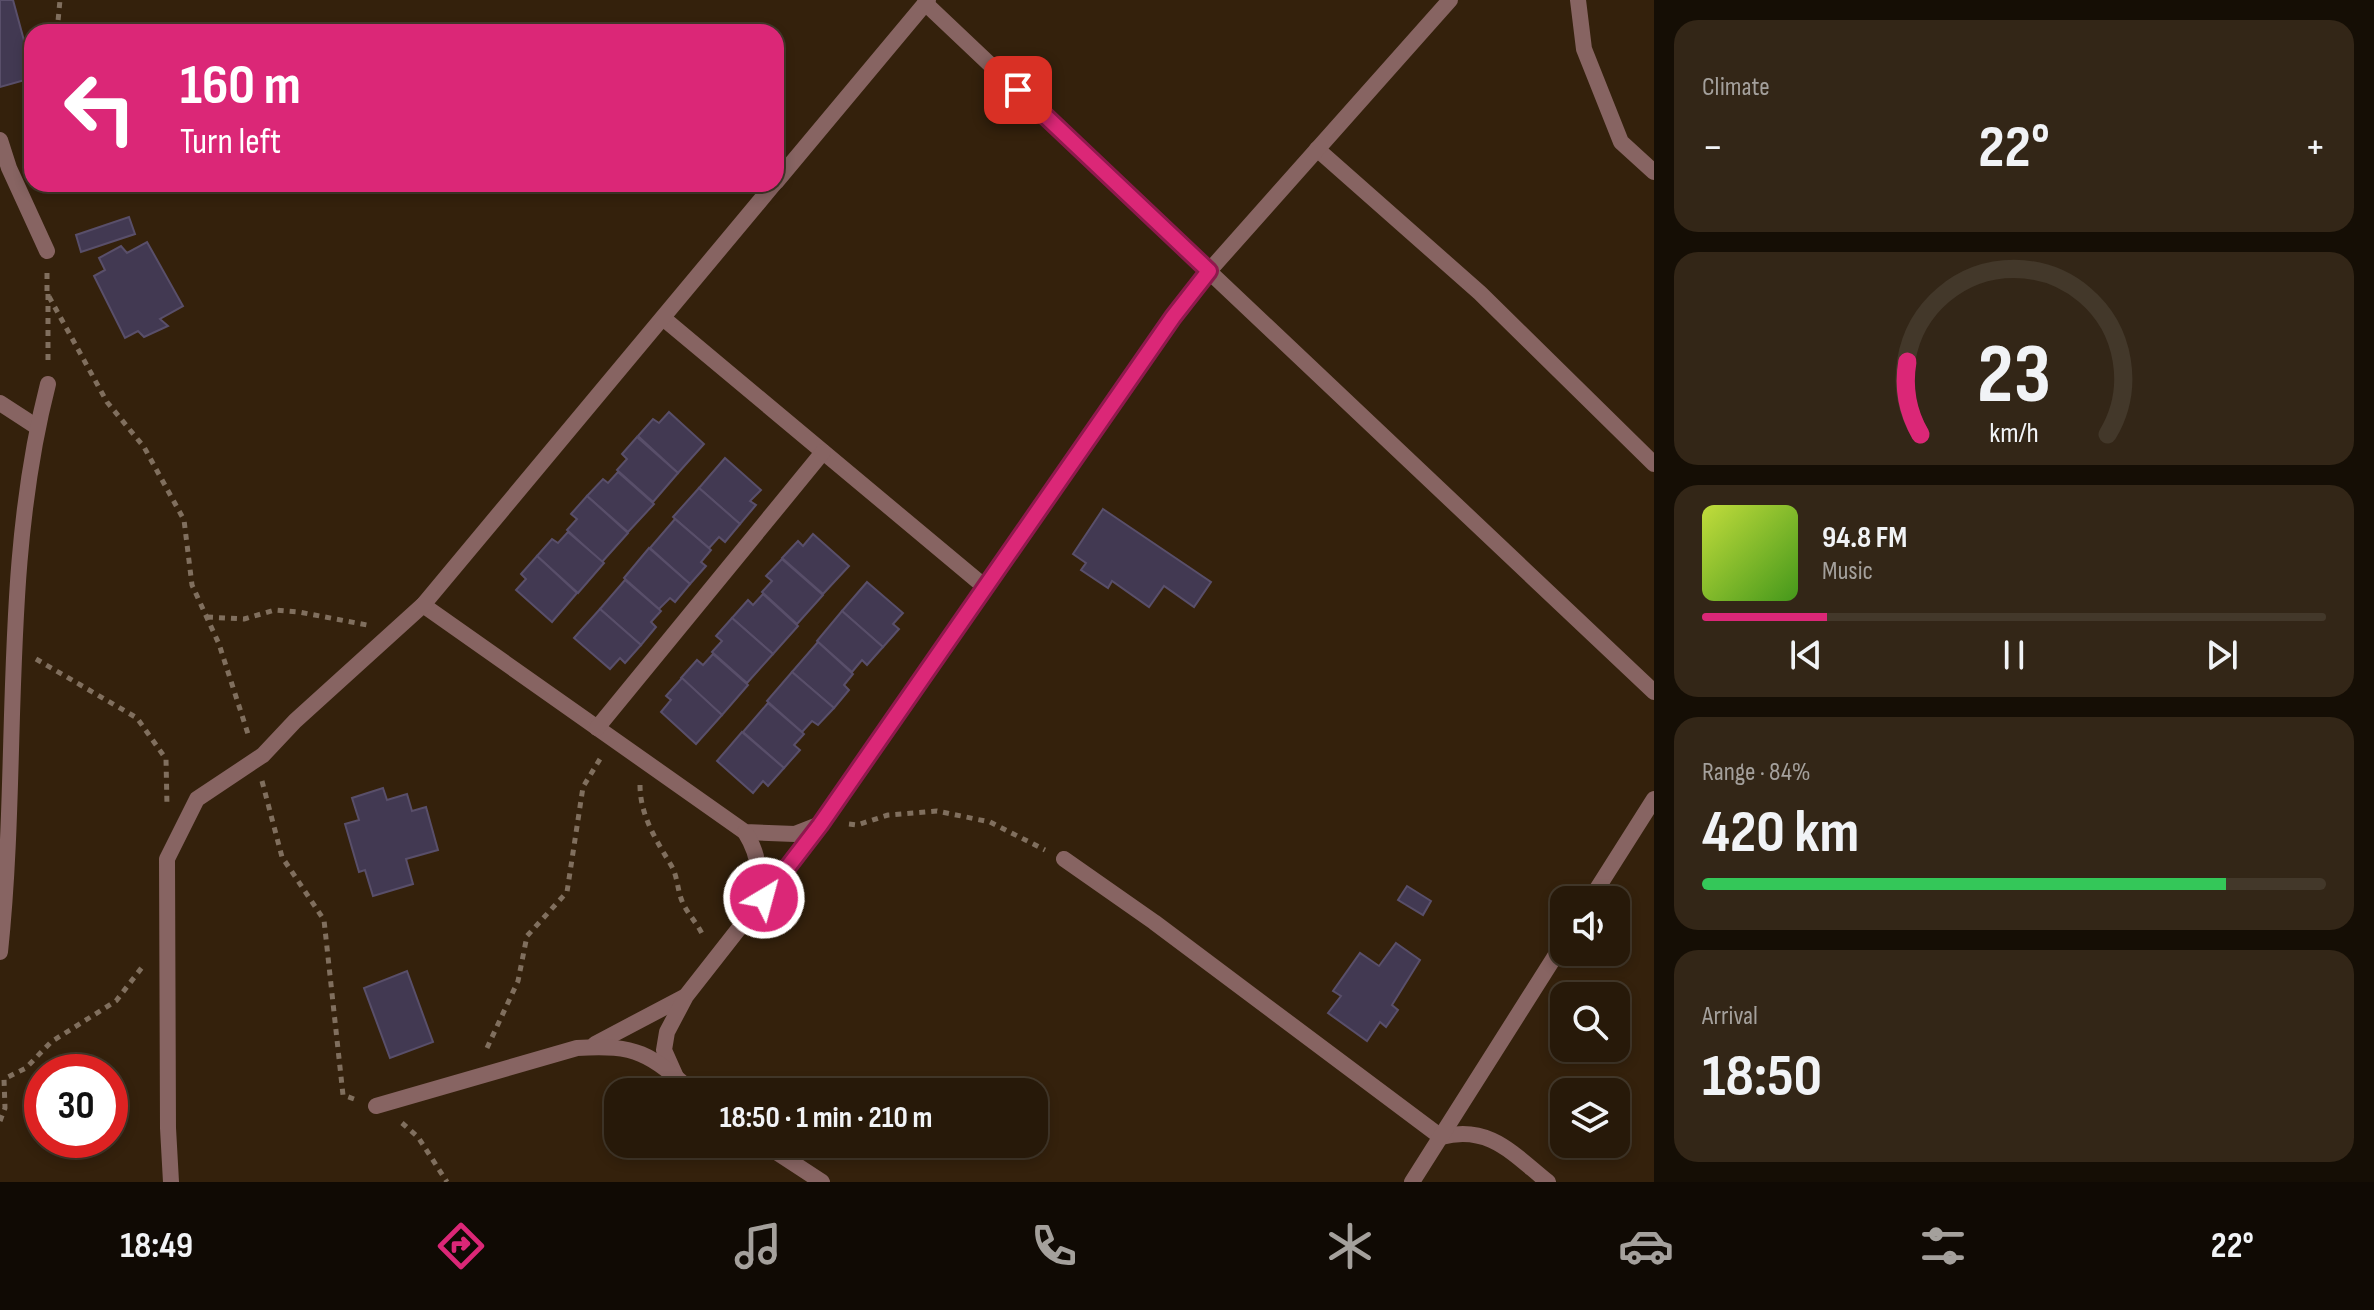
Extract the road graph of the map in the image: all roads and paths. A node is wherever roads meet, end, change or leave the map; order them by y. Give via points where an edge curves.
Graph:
1 (60, 0) edge
2 (1450, 0) edge
3 (1578, 0) edge
4 (926, 2) edge
5 (58, 24) edge
6 (0, 140) edge
7 (1317, 149) junction
8 (784, 172) edge
9 (1654, 172) edge
10 (768, 192) edge
11 (47, 251) joint
12 (1209, 271) junction
13 (47, 293) junction
14 (663, 318) junction
15 (48, 384) joint
16 (0, 403) edge
17 (37, 427) junction
18 (823, 452) junction
19 (1654, 464) edge
20 (985, 587) junction
21 (423, 605) junction
22 (207, 617) junction
23 (395, 630) junction
24 (12, 645) junction
25 (1654, 692) edge
26 (597, 728) junction
27 (640, 759) junction
28 (256, 760) junction
29 (1654, 799) edge
30 (167, 816) dead end
31 (820, 825) junction
32 (745, 832) junction
33 (1064, 859) joint
34 (1599, 886) edge
35 (745, 923) junction
36 (166, 937) junction
37 (0, 952) edge
38 (1550, 964) edge
39 (709, 967) junction
40 (686, 996) junction
41 (589, 1047) junction
42 (676, 1077) joint
43 (468, 1080) junction
44 (376, 1106) junction
45 (0, 1121) edge
46 (1441, 1137) junction
47 (785, 1158) edge
48 (171, 1182) edge
49 (447, 1182) edge
50 (822, 1182) edge
51 (1412, 1182) edge
52 (1548, 1182) edge

1 - 5 path
2 - 7 street
3 - 9 street via 1584,49 1621,142
4 - 8 street
4 - 12 street
6 - 11 street
7 - 12 street
7 - 19 street via 1480,293
10 - 14 street
11 - 13 path
12 - 20 street
12 - 25 street
13 - 15 path
13 - 22 path via 107,402 144,447 184,520 192,585
14 - 18 street
14 - 21 street
15 - 17 street
16 - 17 street
17 - 24 street
18 - 20 street
18 - 26 street
20 - 31 street
21 - 23 street
21 - 26 street
22 - 23 path via 244,619 275,610
22 - 28 path
23 - 28 street
24 - 30 path via 137,718 166,759
24 - 37 street via 7,889
26 - 27 street
26 - 43 path via 601,755 583,787 567,892 527,936 518,981
27 - 32 street
27 - 39 path via 640,799 657,847 672,866 682,902 704,937
28 - 36 street via 197,799 167,859
28 - 44 path via 282,857 324,920 343,1095
29 - 34 street
31 - 32 street via 795,834
31 - 33 path via 857,825 888,815 937,811 998,825
31 - 35 street
32 - 35 street via 756,851 759,883
33 - 46 street
35 - 39 street
36 - 45 path via 116,1001 4,1079
36 - 48 street
38 - 46 street
39 - 40 street
40 - 41 street
40 - 42 street via 665,1041
41 - 42 street via 632,1049
41 - 43 street
43 - 44 street
44 - 49 path via 418,1137
46 - 51 street
46 - 52 street via 1464,1131 1497,1141
47 - 50 street

